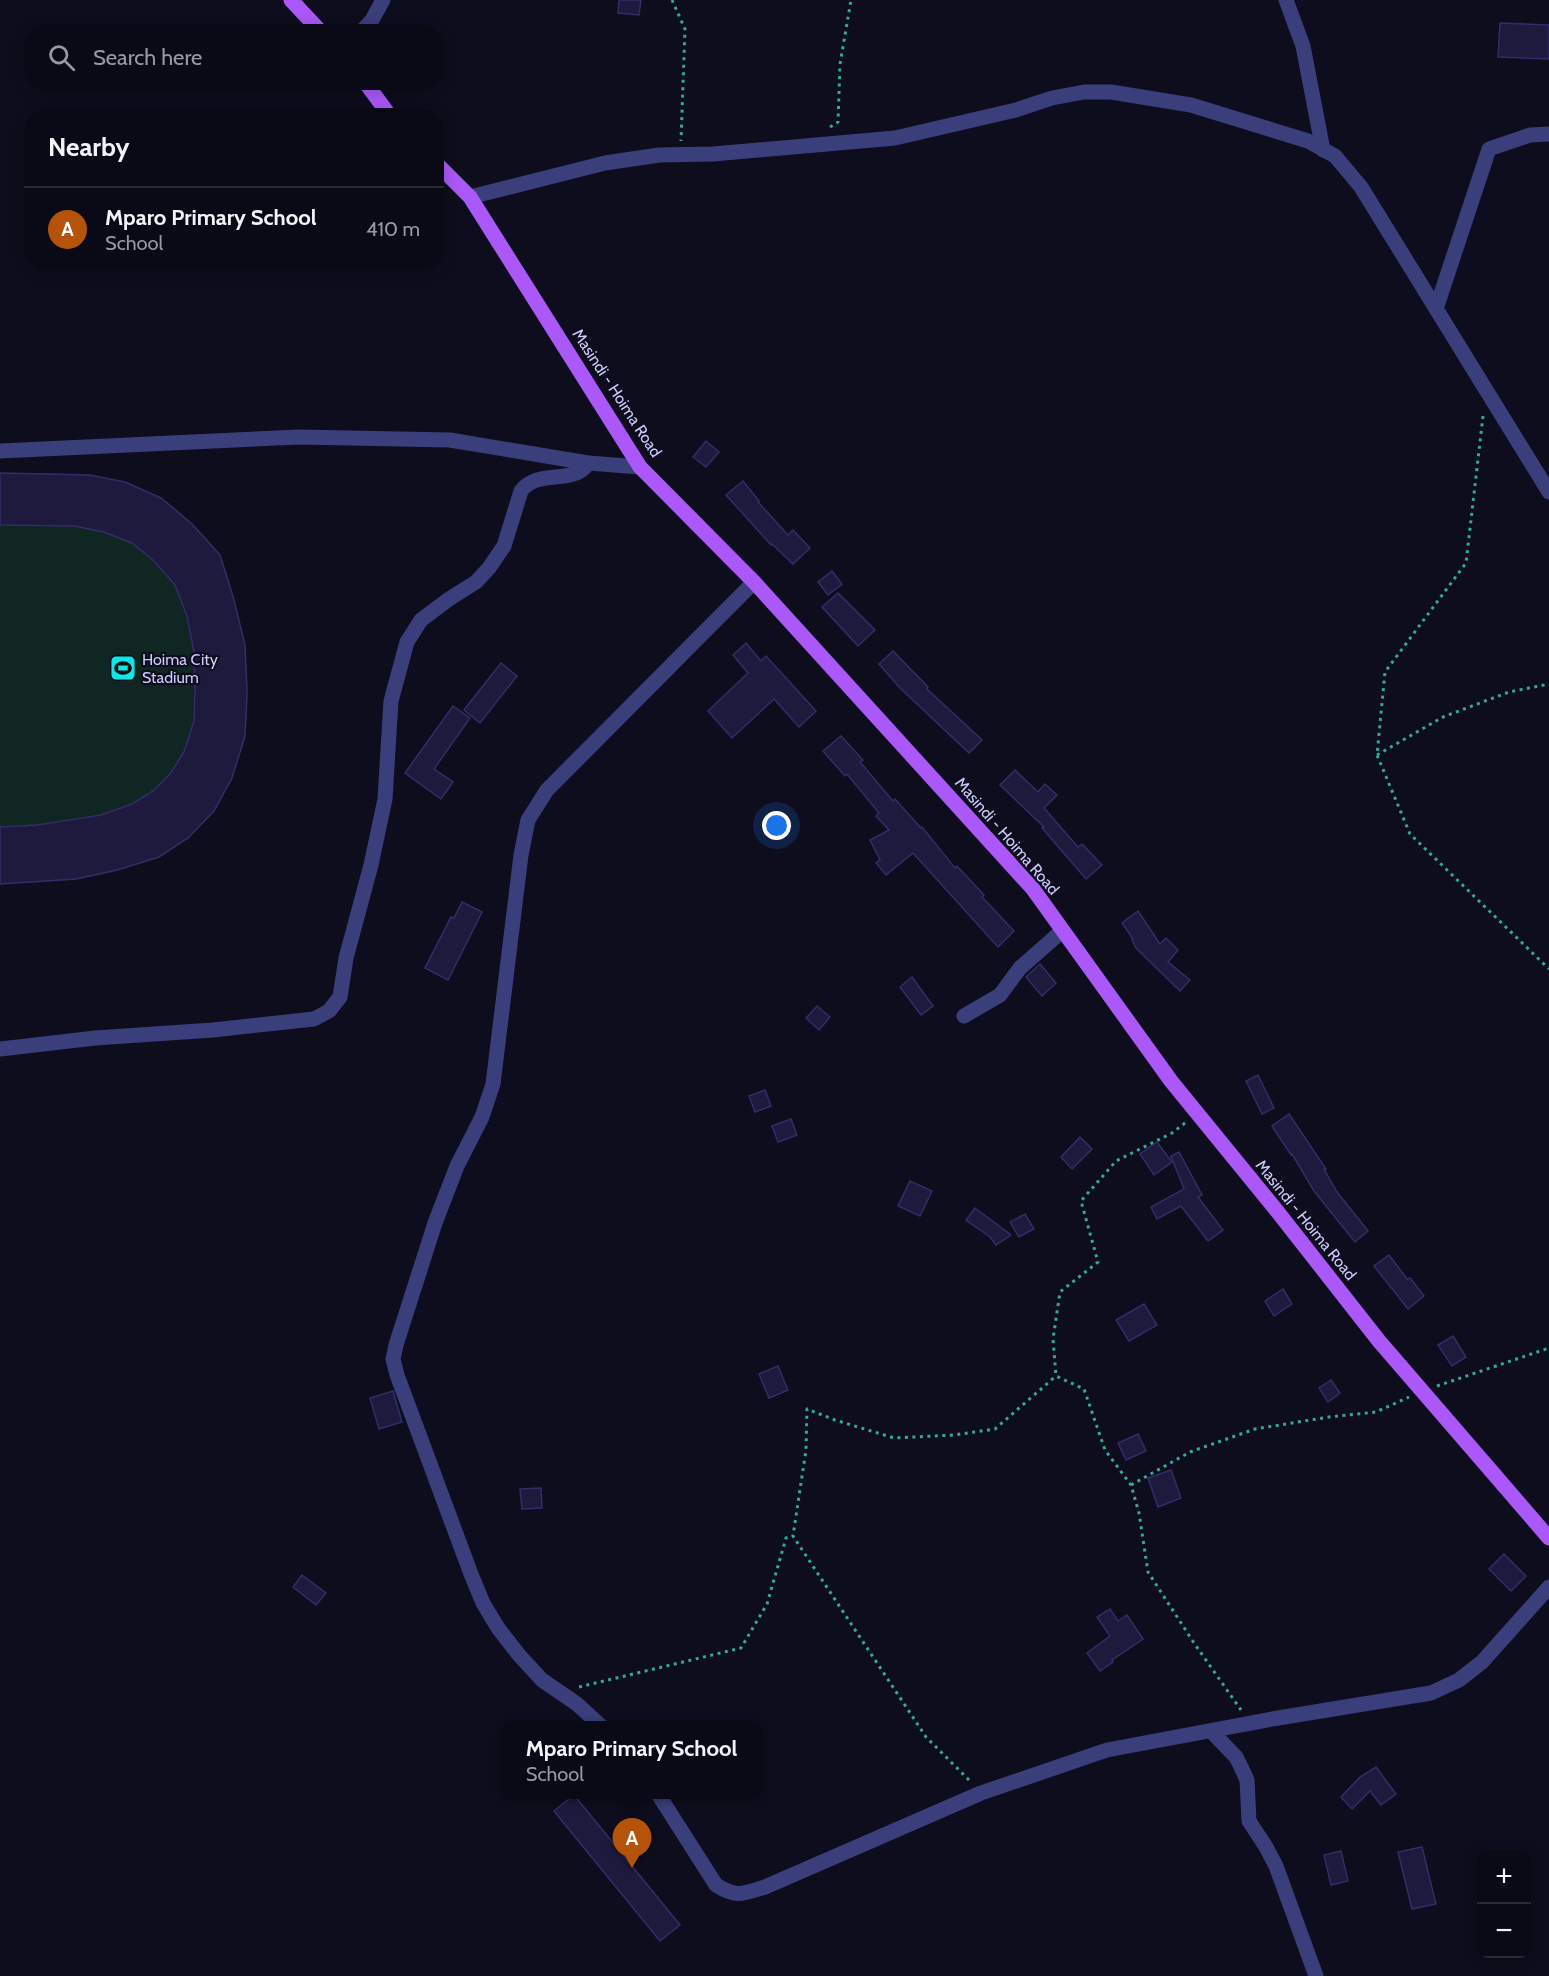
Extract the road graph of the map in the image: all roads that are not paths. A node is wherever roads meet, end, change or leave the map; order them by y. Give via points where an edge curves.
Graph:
1 (291, 0) edge
2 (383, 0) edge
3 (1286, 0) edge
4 (314, 24) edge
5 (368, 24) edge
6 (371, 90) edge
7 (384, 108) edge
8 (1549, 134) edge
9 (1323, 150) junction
10 (444, 171) edge
11 (470, 197) junction
12 (1436, 309) junction
13 (0, 451) edge
14 (588, 463) junction
15 (640, 467) junction
16 (1549, 492) edge
17 (754, 582) junction
18 (1062, 931) junction
19 (964, 1016) dead end
20 (0, 1049) edge
21 (1549, 1538) edge
22 (1549, 1587) edge
23 (596, 1721) edge
24 (1212, 1731) junction
25 (660, 1799) edge
26 (1316, 1976) edge

1 - 4 main road
2 - 5 street
3 - 9 street via 1303,46
6 - 7 main road
8 - 12 street via 1530,135 1489,149
9 - 11 street via 1308,141 1191,105 1112,92 1084,93 895,138 659,155 605,163
9 - 12 street via 1335,156 1361,187
10 - 11 main road, Masindi - Hoima Road
11 - 15 main road, Masindi - Hoima Road
12 - 16 street
13 - 14 street via 299,437 450,440
14 - 15 street
14 - 20 street via 578,473 527,483 521,490 504,546 489,568 476,582 421,621 407,642 391,700 385,799 340,997 329,1011 314,1019
15 - 17 main road, Masindi - Hoima Road
17 - 18 main road, Masindi - Hoima Road via 1033,889
17 - 23 street via 547,790 528,820 493,1084 435,1223 393,1359 483,1603 498,1628 542,1680
18 - 19 street via 1020,968 1000,995
18 - 21 main road, Masindi - Hoima Road via 1196,1113 1379,1341
22 - 24 street via 1482,1662 1459,1680 1431,1693
24 - 25 street via 1107,1750 981,1792 744,1894 730,1893 716,1885
24 - 26 street via 1236,1757 1247,1780 1249,1821 1275,1866

